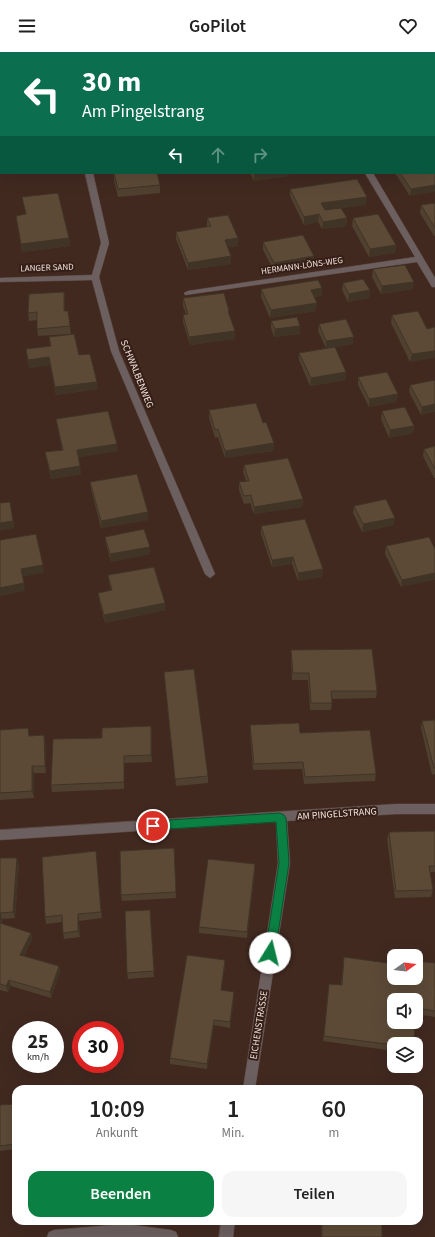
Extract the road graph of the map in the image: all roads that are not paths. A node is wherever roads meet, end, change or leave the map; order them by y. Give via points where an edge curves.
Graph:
1 (89, 174) edge
2 (370, 174) edge
3 (419, 259) junction
4 (95, 277) junction
5 (0, 280) edge
6 (435, 285) edge
7 (188, 293) dead end
8 (210, 574) dead end
9 (435, 809) edge
10 (280, 818) junction
11 (0, 835) edge
12 (250, 1085) edge
13 (228, 1225) edge
14 (54, 1237) edge
15 (171, 1237) edge
16 (226, 1237) edge

1 - 4 street via 105,243
2 - 3 street
3 - 6 street
3 - 7 street, HERMANN-LÖNS-WEG
4 - 5 street, LANGER SAND
4 - 8 street, SCHWALBENWEG via 115,352
9 - 10 street, AM PINGELSTRANG
10 - 11 street, AM PINGELSTRANG
10 - 12 street, EICHENSTRASSE via 284,863
13 - 16 street
14 - 15 street via 125,1232

